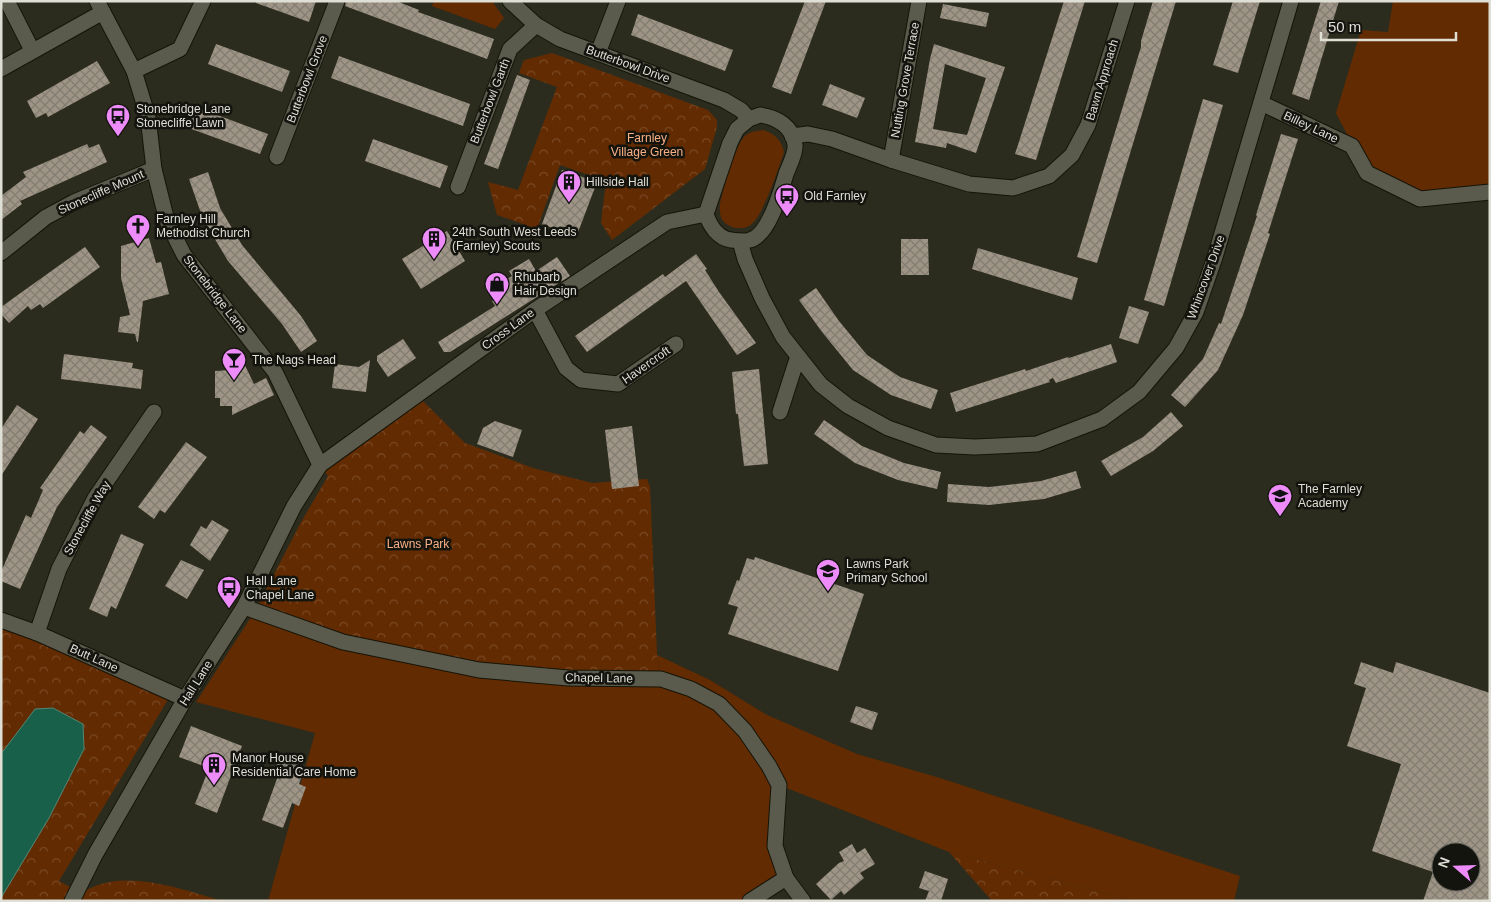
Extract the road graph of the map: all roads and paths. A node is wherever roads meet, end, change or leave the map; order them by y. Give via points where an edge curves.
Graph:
1 (7, 1) edge
2 (203, 1) edge
3 (337, 1) edge
4 (510, 1) edge
5 (618, 1) edge
6 (919, 1) edge
7 (1126, 1) edge
8 (1291, 1) edge
9 (100, 6) edge
10 (536, 25) junction
11 (32, 50) junction
12 (598, 52) junction
13 (1, 68) edge
14 (134, 71) junction
15 (1261, 103) junction
16 (749, 119) junction
17 (792, 136) junction
18 (277, 157) dead end
19 (891, 160) junction
20 (154, 169) junction
21 (458, 187) dead end
22 (1490, 192) edge
23 (706, 214) junction
24 (740, 241) junction
25 (1, 253) edge
26 (535, 310) junction
27 (676, 344) dead end
28 (798, 356) junction
29 (154, 412) dead end
30 (780, 412) dead end
31 (320, 465) junction
32 (244, 607) junction
33 (1, 620) edge
34 (37, 633) junction
35 (185, 699) junction
36 (786, 878) junction
37 (72, 901) edge
38 (750, 901) edge
39 (803, 901) edge

1 - 11 street
2 - 14 street via 180,49
3 - 18 street, Butterbowl Grove
4 - 10 street, Butterbowl Drive
5 - 12 street
6 - 19 street, Nutting Grove Terrace
7 - 19 street, Bawn Approach via 1088,125 1072,155 1049,176 1013,188 969,184
8 - 15 street, Whincover Drive
9 - 11 street
9 - 14 street, Stonebridge Lane
10 - 12 street, Butterbowl Drive via 560,39
10 - 21 street, Butterbowl Garth via 510,49
11 - 13 street
12 - 16 street, Butterbowl Drive via 724,100
14 - 20 street, Stonebridge Lane via 148,117
15 - 22 street, Billey Lane via 1352,146 1367,173 1420,199
15 - 28 street, Whincover Drive via 1196,312 1176,348 1139,392 1102,419 1037,444 936,445 888,428 848,406 821,385
16 - 17 street via 760,115 779,120
16 - 23 street via 737,129 730,143
17 - 19 street via 820,136
17 - 24 street via 795,146 778,199 764,229 752,240
20 - 25 street, Stonecliffe Mount via 53,213
20 - 31 street, Stonebridge Lane via 167,221 184,255 275,372
23 - 24 street via 710,227 726,240
23 - 26 street, Cross Lane via 667,222
24 - 28 street, Whincover Drive via 762,298 783,337
26 - 27 street, Havercroft via 566,368 581,380 618,384
26 - 31 street, Cross Lane
28 - 30 street
29 - 34 street, Stonecliffe Way via 95,498 59,569
31 - 32 street, Hall Lane via 294,506
32 - 35 street, Hall Lane
32 - 36 street, Chapel Lane via 343,642 479,670 568,678 661,679 691,689 720,704 745,731 779,785 775,846
33 - 34 street, Butt Lane
34 - 35 street, Butt Lane
35 - 37 street, Hall Lane
36 - 38 street
36 - 39 street, Chapel Lane

